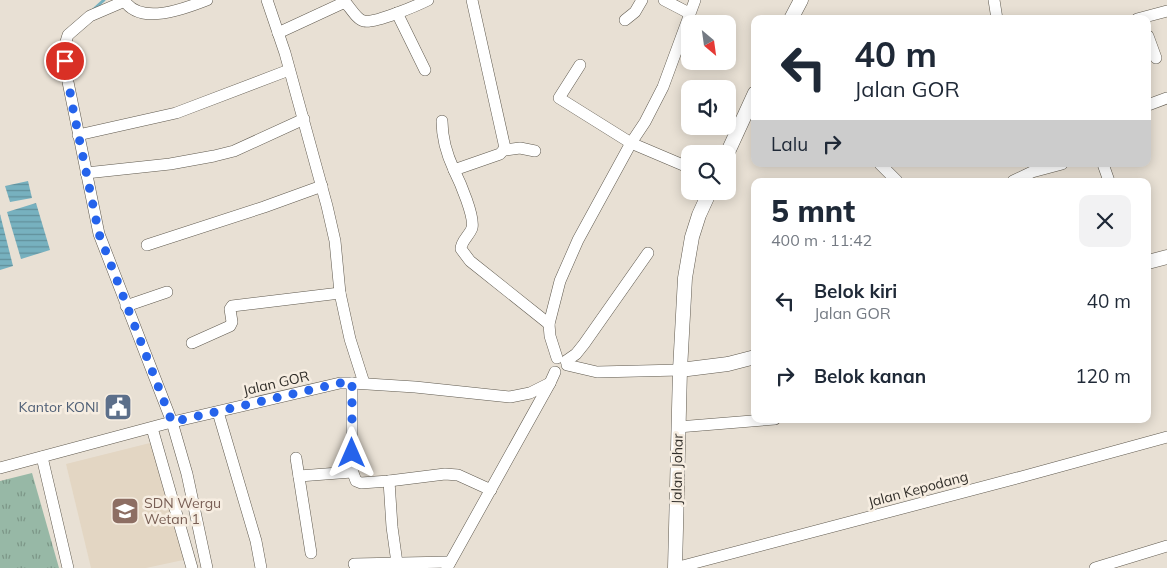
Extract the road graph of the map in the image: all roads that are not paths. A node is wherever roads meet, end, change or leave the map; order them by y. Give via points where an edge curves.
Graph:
1 (207, 0) edge
2 (267, 0) edge
3 (428, 0) edge
4 (472, 0) edge
5 (642, 0) edge
6 (664, 0) edge
7 (695, 0) edge
8 (801, 0) edge
9 (994, 0) edge
10 (125, 1) edge
11 (345, 1) edge
12 (1167, 11) edge
13 (397, 13) junction
14 (689, 13) junction
15 (793, 15) edge
16 (996, 15) edge
17 (1151, 15) edge
18 (625, 20) dead end
19 (278, 33) junction
20 (1151, 44) edge
21 (1156, 58) dead end
22 (580, 65) dead end
23 (289, 70) junction
24 (425, 70) dead end
25 (1167, 98) edge
26 (751, 102) edge
27 (1151, 104) edge
28 (304, 119) junction
29 (442, 121) dead end
30 (78, 135) junction
31 (631, 143) junction
32 (731, 145) edge
33 (505, 150) junction
34 (535, 151) dead end
35 (681, 164) edge
36 (883, 167) edge
37 (1051, 167) edge
38 (454, 170) junction
39 (86, 173) junction
40 (893, 178) edge
41 (1019, 178) edge
42 (322, 186) junction
43 (706, 200) edge
44 (147, 245) dead end
45 (648, 253) dead end
46 (1167, 257) edge
47 (1151, 261) edge
48 (167, 292) dead end
49 (340, 293) junction
50 (126, 306) junction
51 (549, 324) junction
52 (192, 343) dead end
53 (751, 358) edge
54 (563, 361) junction
55 (680, 370) junction
56 (358, 383) junction
57 (550, 383) junction
58 (218, 412) junction
59 (751, 421) edge
60 (169, 423) junction
61 (678, 427) junction
62 (152, 428) junction
63 (1167, 437) edge
64 (42, 457) junction
65 (296, 458) dead end
66 (0, 468) edge
67 (352, 472) junction
68 (299, 476) junction
69 (389, 481) junction
70 (491, 490) junction
71 (1167, 546) edge
72 (311, 553) dead end
73 (397, 562) junction
74 (354, 564) dead end
75 (448, 565) edge
76 (68, 568) edge
77 (192, 568) edge
78 (208, 568) edge
79 (261, 568) edge
80 (675, 568) edge
81 (1095, 568) edge

1 - 10 street via 155,13 134,11
2 - 19 street
3 - 13 street
4 - 33 street
5 - 18 street
6 - 14 street
7 - 14 street
8 - 15 street
9 - 16 street
10 - 30 street via 90,16 65,41 68,82
11 - 13 street via 364,21
11 - 19 street
12 - 17 street
13 - 24 street
14 - 31 street via 663,87
19 - 23 street
20 - 21 street
22 - 31 street via 559,98
23 - 28 street
23 - 30 street via 176,113
25 - 27 street
26 - 32 street
28 - 39 street via 234,151 214,156
28 - 42 street
29 - 38 street via 447,155
30 - 39 street
31 - 35 street
31 - 51 street via 566,266
33 - 34 street
33 - 38 street
36 - 40 street
37 - 41 street
38 - 51 street via 472,220 471,231 461,249 470,260
39 - 50 street via 99,234
42 - 44 street
42 - 49 street via 335,242
43 - 55 street, Jalan Johar via 692,237 685,278
45 - 54 street via 584,344 576,354
46 - 47 street
48 - 50 street
49 - 52 street via 232,306 230,326
49 - 56 street
50 - 60 street
51 - 54 street via 550,336
53 - 55 street
54 - 55 street via 597,372
54 - 57 street via 564,372 555,372
55 - 61 street, Jalan Johar
56 - 57 street, Jalan GOR via 510,397 530,393
56 - 58 street, Jalan GOR via 340,383
56 - 67 street
57 - 70 street
58 - 60 street, Jalan GOR
58 - 79 street
59 - 61 street
60 - 62 street, Jalan GOR
60 - 78 street via 187,474
61 - 80 street, Jalan Johar
62 - 64 street, Jalan GOR
62 - 77 street
63 - 80 street, Jalan Kepodang
64 - 66 street, Jalan GOR
64 - 76 street
65 - 68 street
67 - 68 street
67 - 69 street via 356,481 361,483
68 - 72 street
69 - 70 street via 458,475
69 - 73 street
70 - 75 street
71 - 81 street
73 - 74 street
73 - 75 street

